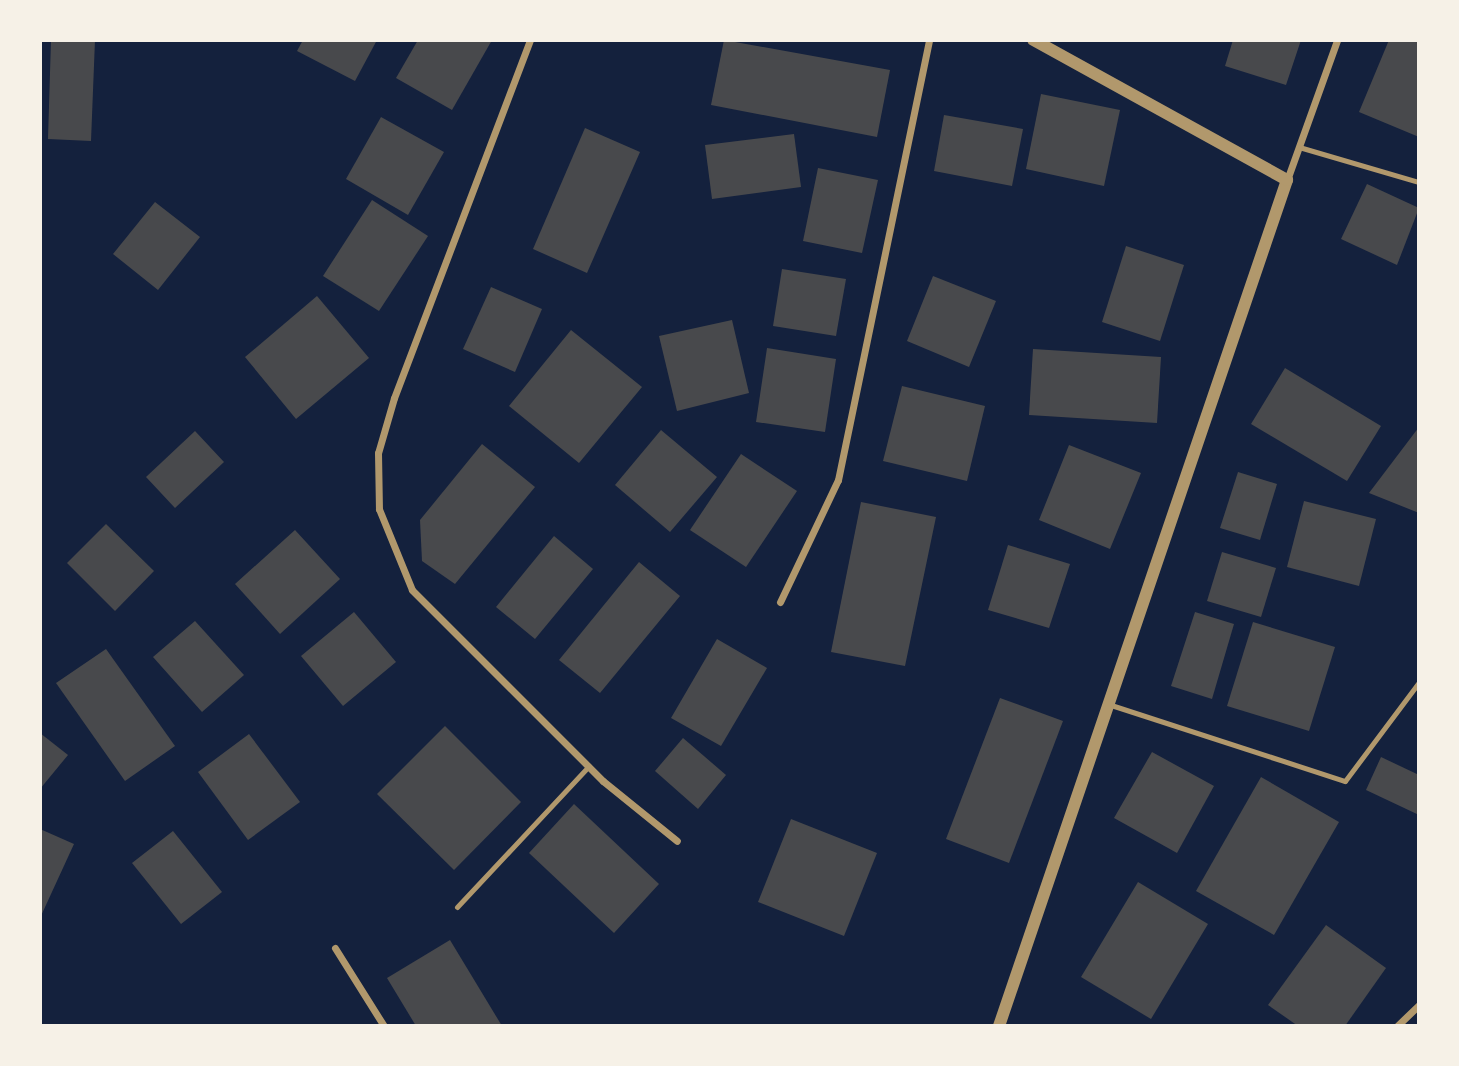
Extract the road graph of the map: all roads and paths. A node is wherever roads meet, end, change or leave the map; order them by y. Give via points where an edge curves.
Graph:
1 (530, 40) edge
2 (929, 40) edge
3 (1033, 40) edge
4 (1336, 40) edge
5 (1299, 146) junction
6 (1287, 180) junction
7 (1419, 182) edge
8 (780, 602) dead end
9 (1419, 682) edge
10 (1111, 705) junction
11 (589, 766) junction
12 (677, 841) dead end
13 (457, 907) dead end
14 (335, 948) dead end
15 (1419, 1005) edge
16 (384, 1026) edge
17 (999, 1026) edge
18 (1397, 1026) edge

1 - 11 street via 394,398 378,453 379,509 412,590
2 - 8 street via 838,480
3 - 6 street
4 - 5 street
5 - 6 street
5 - 7 lane
6 - 10 street
9 - 10 lane via 1345,782
10 - 17 street
11 - 12 street
11 - 13 lane
14 - 16 street
15 - 18 street

